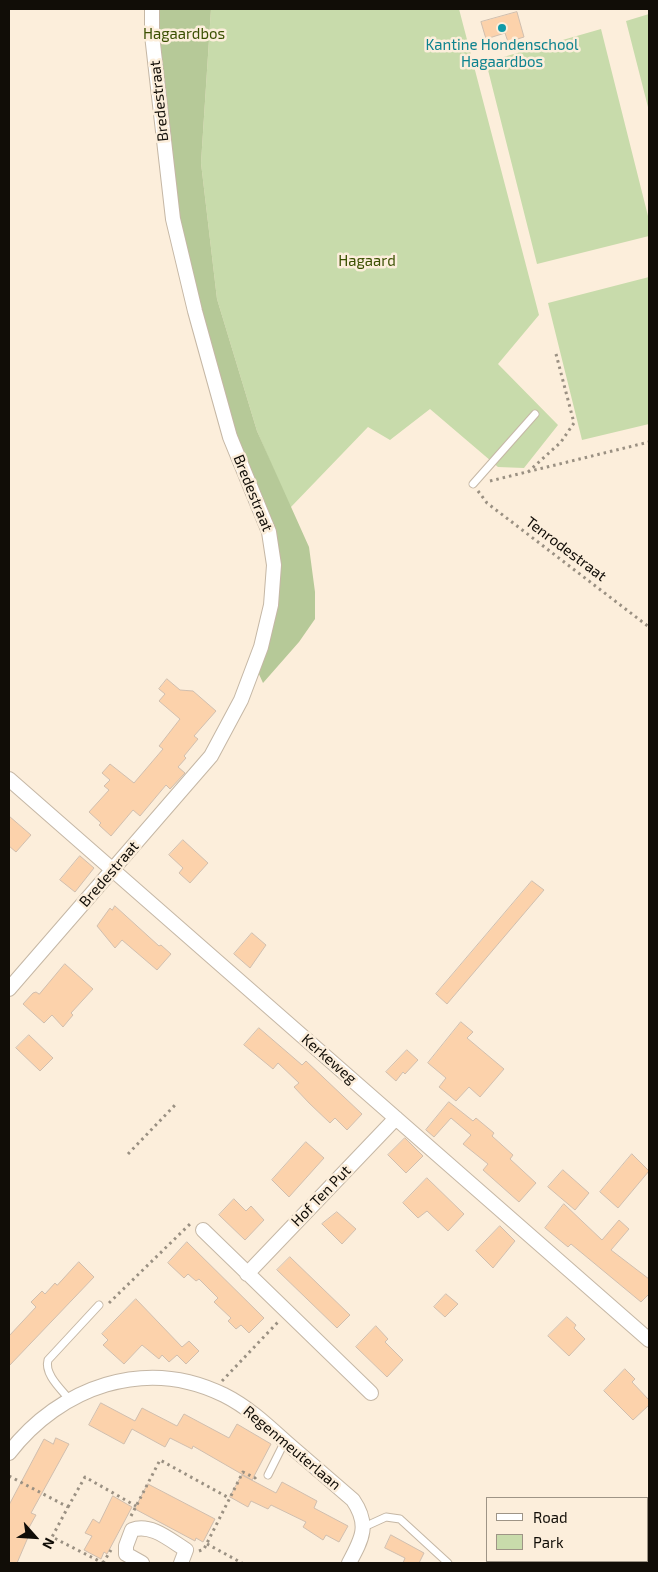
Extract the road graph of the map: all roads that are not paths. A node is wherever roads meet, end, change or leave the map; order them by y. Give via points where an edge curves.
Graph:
1 (152, 9) edge
2 (535, 414) dead end
3 (473, 484) road end
4 (9, 779) edge
5 (113, 869) junction
6 (9, 989) edge
7 (396, 1118) junction
8 (203, 1230) dead end
9 (247, 1274) junction
10 (99, 1305) road end
11 (649, 1340) edge
12 (371, 1393) dead end
13 (69, 1399) junction
14 (285, 1441) junction
15 (9, 1453) edge
16 (268, 1474) road end
17 (364, 1527) junction
18 (184, 1557) edge
19 (142, 1563) edge
20 (349, 1563) edge
21 (448, 1563) edge

1 - 5 street, Bredestraat via 172,219 230,437 269,532 274,565 271,605 261,647 229,727 189,784
2 - 3 lane
4 - 5 street, Kerkeweg
5 - 6 street, Bredestraat
5 - 7 street, Kerkeweg
7 - 9 street, Hof Ten Put
7 - 11 street, Kerkeweg
8 - 9 street
9 - 12 street
10 - 13 lane via 46,1366
13 - 14 street, Regenmeuterlaan via 100,1385 130,1380 165,1378 197,1384 248,1409
13 - 15 street, Regenmeuterlaan via 35,1423
14 - 16 lane
14 - 17 street, Regenmeuterlaan via 353,1500 360,1510
17 - 20 street
17 - 21 lane via 386,1517 400,1519
18 - 19 street via 153,1530 141,1526 132,1530 126,1554

